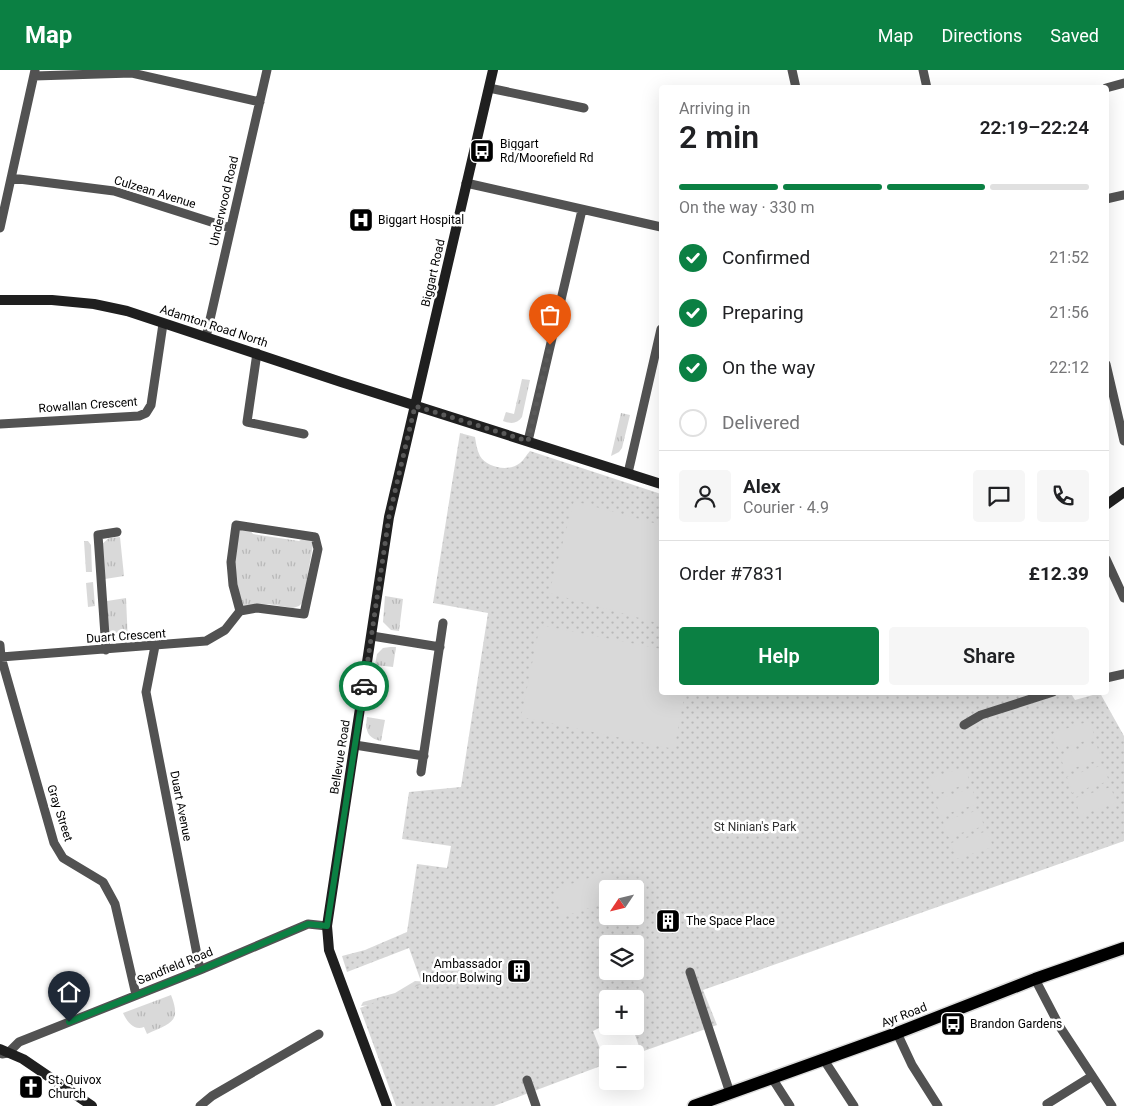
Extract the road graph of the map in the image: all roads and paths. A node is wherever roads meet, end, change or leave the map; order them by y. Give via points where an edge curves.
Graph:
1 (267, 70) edge
2 (493, 70) edge
3 (792, 70) edge
4 (923, 70) edge
5 (34, 73) edge
6 (1124, 83) edge
7 (795, 85) edge
8 (926, 85) edge
9 (1109, 87) edge
10 (489, 88) junction
11 (260, 102) junction
12 (584, 108) dead end
13 (11, 178) junction
14 (466, 183) junction
15 (1124, 195) edge
16 (1109, 198) edge
17 (582, 210) junction
18 (659, 227) edge
19 (0, 228) edge
20 (230, 228) junction
21 (0, 300) edge
22 (163, 324) junction
23 (206, 338) junction
24 (659, 350) edge
25 (257, 353) junction
26 (657, 372) edge
27 (1109, 377) edge
28 (415, 406) junction
29 (0, 424) edge
30 (304, 434) dead end
31 (528, 441) junction
32 (1124, 441) edge
33 (628, 473) junction
34 (659, 483) edge
35 (1124, 492) edge
36 (1109, 503) edge
37 (117, 532) dead end
38 (1109, 566) edge
39 (1124, 598) edge
40 (240, 611) junction
41 (443, 623) dead end
42 (372, 636) junction
43 (0, 645) edge
44 (154, 646) junction
45 (440, 647) junction
46 (106, 650) junction
47 (1, 657) edge
48 (1124, 674) edge
49 (1109, 677) edge
50 (1044, 695) edge
51 (964, 725) dead end
52 (355, 745) junction
53 (424, 756) junction
54 (421, 772) dead end
55 (327, 926) junction
56 (1124, 948) edge
57 (200, 970) junction
58 (690, 972) dead end
59 (1034, 979) junction
60 (136, 995) junction
61 (897, 1033) junction
62 (319, 1034) dead end
63 (2, 1052) edge
64 (824, 1060) junction
65 (1092, 1076) junction
66 (772, 1078) junction
67 (527, 1080) dead end
68 (730, 1093) junction
69 (92, 1106) edge
70 (200, 1106) edge
71 (387, 1106) edge
72 (536, 1106) edge
73 (694, 1106) edge
74 (790, 1106) edge
75 (854, 1106) edge
76 (938, 1106) edge
77 (1048, 1106) edge
78 (1112, 1106) edge

1 - 11 street, Underwood Road
2 - 10 street, Biggart Road
3 - 7 street
4 - 8 street
5 - 11 street via 132,73
5 - 13 street
6 - 9 street
10 - 12 street
10 - 14 street, Biggart Road
11 - 20 street, Underwood Road
13 - 19 street
13 - 20 street, Culzean Avenue via 114,191
14 - 17 street
14 - 28 street, Biggart Road
15 - 16 street
17 - 18 street
17 - 31 street
20 - 23 street, Underwood Road
21 - 22 street, Adamton Road North via 94,304
22 - 23 street, Adamton Road North
22 - 29 street, Rowallan Crescent via 151,405 146,413
23 - 25 street, Adamton Road North
24 - 26 street
25 - 28 street, Adamton Road North
25 - 30 street via 247,422
26 - 33 street
27 - 32 street
28 - 31 street, Adamton Road North
28 - 42 street, Bellevue Road via 389,517
31 - 33 street, Adamton Road North
33 - 34 street, Adamton Road North
35 - 36 street
37 - 46 street via 98,535
38 - 39 street
40 - 40 street via 231,562 236,525 315,537 318,549 304,614 257,608
40 - 44 street, Duart Crescent via 225,630 206,642
41 - 45 street
42 - 45 street
42 - 52 street, Bellevue Road
43 - 47 street, Gray Street
44 - 46 street, Duart Crescent
44 - 57 street, Duart Avenue via 146,692
45 - 53 street
46 - 47 street, Duart Crescent
47 - 60 street, Gray Street via 54,843 63,858 104,882 115,904
48 - 49 street
50 - 51 street via 981,715
52 - 53 street
52 - 55 street, Bellevue Road
53 - 54 street
55 - 57 street, Sandfield Road via 308,924
55 - 71 street, Bellevue Road via 328,950
56 - 59 main road, Ayr Road
57 - 60 street, Sandfield Road
58 - 68 street
59 - 61 main road, Ayr Road
59 - 65 street
60 - 63 street, Sandfield Road via 19,1042
61 - 64 main road, Ayr Road
61 - 76 street via 912,1065
62 - 70 street
63 - 69 street via 23,1059
64 - 66 main road, Ayr Road
64 - 75 street
65 - 77 street
65 - 78 street
66 - 68 main road, Ayr Road
66 - 74 street
67 - 72 street
68 - 73 main road, Ayr Road

